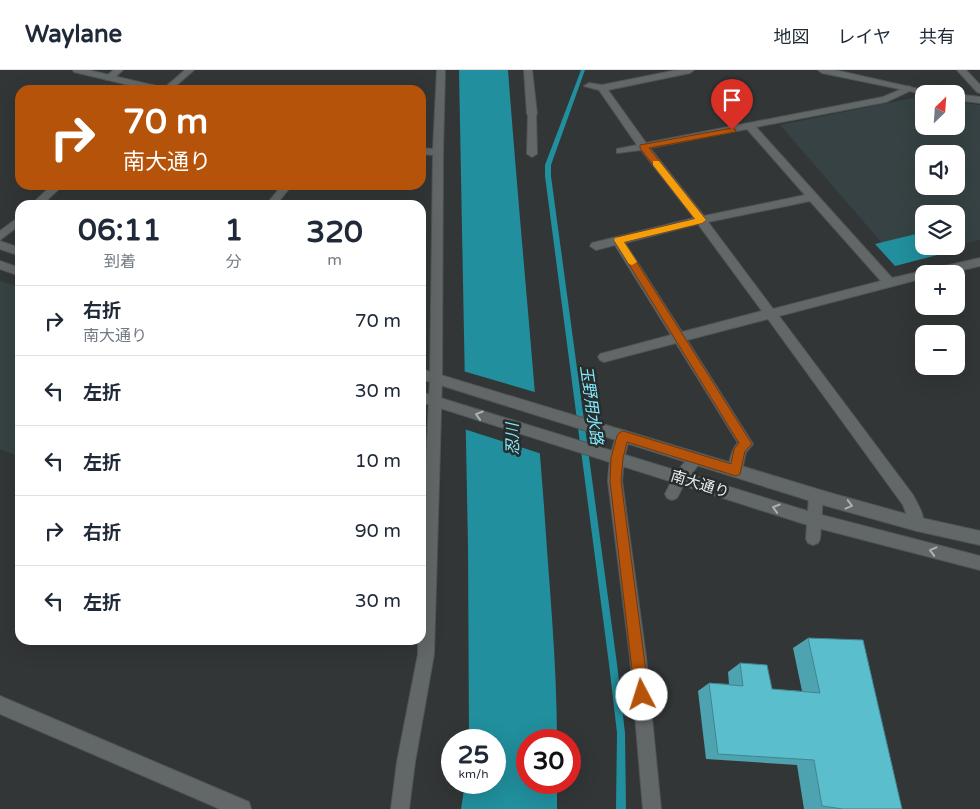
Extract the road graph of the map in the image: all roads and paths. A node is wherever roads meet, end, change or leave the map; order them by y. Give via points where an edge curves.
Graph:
1 (77, 70) edge
2 (119, 70) edge
3 (190, 70) edge
4 (441, 70) edge
5 (528, 70) edge
6 (690, 70) edge
7 (822, 70) edge
8 (961, 70) edge
9 (109, 78) junction
10 (141, 85) edge
11 (170, 85) edge
12 (589, 86) dead end
13 (602, 88) junction
14 (909, 89) junction
15 (915, 90) edge
16 (980, 90) edge
17 (965, 98) edge
18 (980, 100) edge
19 (532, 114) joint
20 (750, 127) junction
21 (643, 146) junction
22 (426, 151) edge
23 (621, 151) dead end
24 (438, 152) junction
25 (532, 154) dead end
26 (52, 190) edge
27 (283, 190) edge
28 (813, 197) junction
29 (42, 200) edge
30 (274, 200) edge
31 (702, 220) junction
32 (15, 224) edge
33 (0, 237) edge
34 (618, 240) junction
35 (0, 246) edge
36 (596, 246) dead end
37 (15, 250) edge
38 (980, 262) edge
39 (0, 265) edge
40 (965, 265) edge
41 (15, 270) edge
42 (915, 276) edge
43 (889, 282) junction
44 (770, 314) junction
45 (680, 336) junction
46 (604, 357) dead end
47 (426, 376) edge
48 (442, 381) junction
49 (426, 398) edge
50 (442, 403) junction
51 (623, 436) junction
52 (617, 458) junction
53 (697, 459) junction
54 (736, 471) junction
55 (680, 478) junction
56 (672, 494) dead end
57 (816, 496) junction
58 (814, 520) junction
59 (917, 524) junction
60 (980, 538) edge
61 (813, 539) dead end
62 (980, 564) edge
63 (0, 704) edge
64 (242, 809) edge
65 (400, 809) edge
66 (652, 809) edge

1 - 9 street
2 - 9 lane
3 - 11 lane
4 - 24 street
5 - 19 street
6 - 13 street
7 - 14 street
8 - 16 street
9 - 10 street
12 - 13 street
13 - 21 street
14 - 15 street
14 - 20 street via 886,99
17 - 18 street
19 - 25 lane
20 - 21 street
20 - 28 street
21 - 23 street
21 - 31 street
22 - 24 street
24 - 48 street
26 - 29 lane
27 - 30 lane
28 - 31 street
28 - 43 street
31 - 34 street
31 - 44 street
32 - 33 lane
34 - 36 street
34 - 45 street
35 - 37 street
38 - 40 street
39 - 41 street
42 - 43 street
43 - 44 street
44 - 45 street
44 - 59 street via 908,500
45 - 46 street
45 - 54 street via 746,444 740,449
47 - 48 street, 南大通り
48 - 50 street
48 - 51 street, 南大通り
49 - 50 street, 南大通り
52 -> 50 street, 南大通り
50 - 65 street via 426,654
51 - 52 street
51 - 53 street, 南大通り
52 - 55 street, 南大通り
52 - 66 street via 616,481 638,656
53 - 54 street, 南大通り
53 - 55 lane
54 - 57 street, 南大通り
55 - 56 lane
58 -> 55 street, 南大通り
57 - 58 lane
57 -> 59 street, 南大通り
58 - 61 lane
62 -> 58 street, 南大通り
59 - 60 street, 南大通り
63 - 64 street

